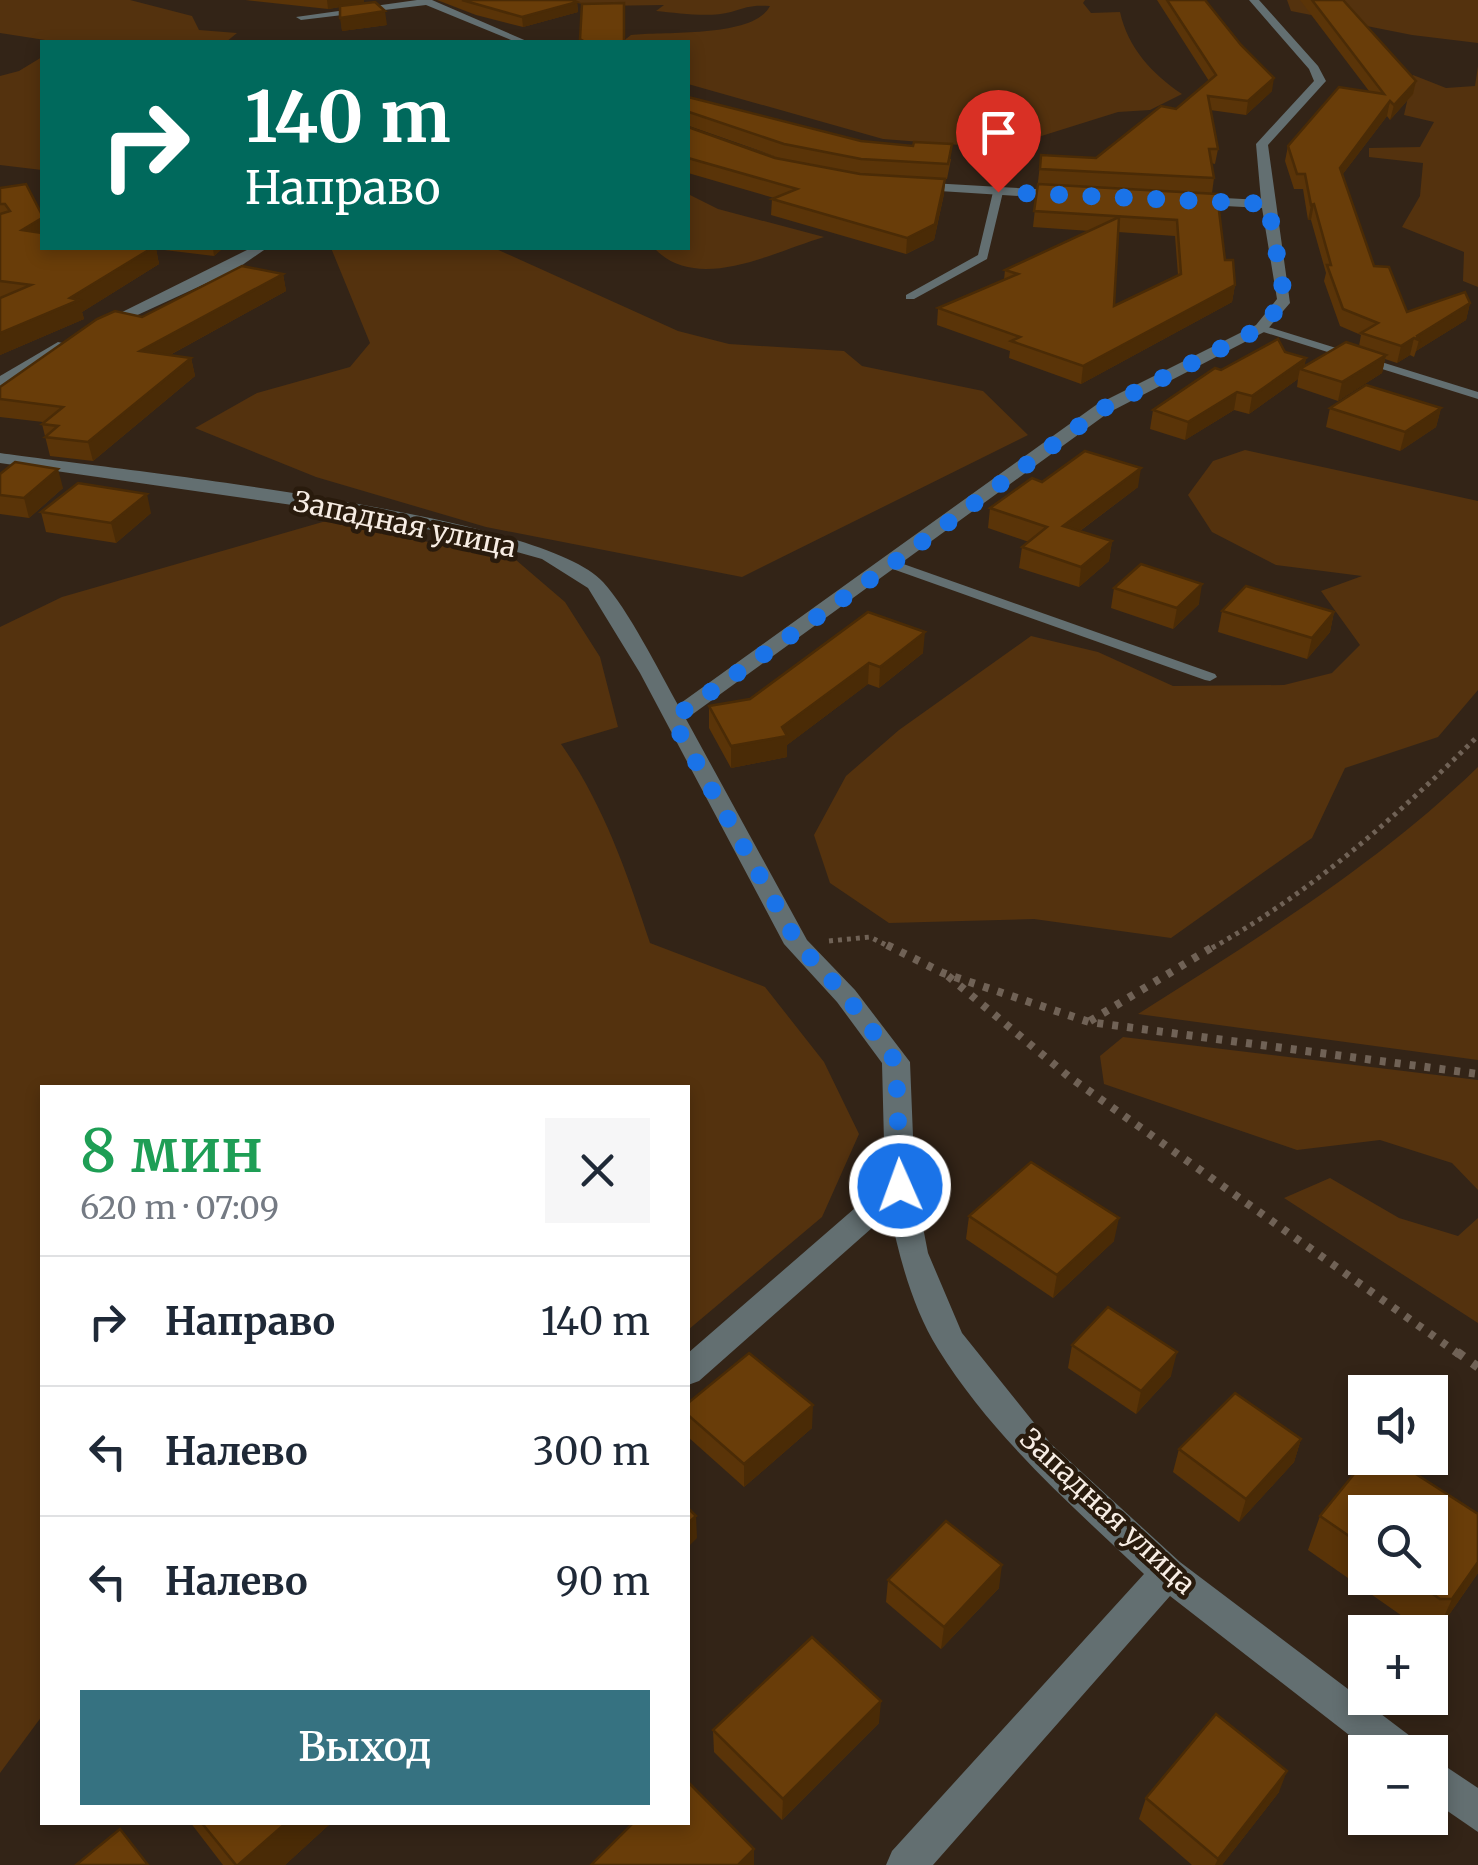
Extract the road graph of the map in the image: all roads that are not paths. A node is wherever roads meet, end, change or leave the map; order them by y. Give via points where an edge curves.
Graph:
1 (1254, 0) edge
2 (425, 1) edge
3 (301, 17) dead end
4 (519, 40) edge
5 (900, 185) edge
6 (998, 192) junction
7 (1075, 195) edge
8 (1172, 200) edge
9 (1268, 204) junction
10 (257, 250) edge
11 (910, 296) dead end
12 (1261, 328) junction
13 (89, 333) edge
14 (71, 341) edge
15 (0, 383) edge
16 (1478, 396) edge
17 (0, 458) edge
18 (892, 564) junction
19 (1210, 676) dead end
20 (672, 719) junction
21 (900, 1186) junction
22 (690, 1370) edge
23 (1168, 1573) junction
24 (1379, 1735) edge
25 (1448, 1789) edge
26 (1478, 1812) edge
27 (906, 1865) edge

1 - 9 street via 1320,82 1262,144
2 - 3 street
2 - 4 street
5 - 6 street
6 - 7 street
6 - 11 lane via 983,257
8 - 9 street
9 - 12 street via 1285,300
10 - 13 street
12 - 16 lane
12 - 18 street via 1102,409
14 - 15 street
17 - 20 street, Западная улица via 320,504 549,554 595,584
18 - 19 lane
18 - 20 street
20 - 21 street, Западная улица via 798,944 896,1062
21 - 22 street
21 - 23 street, Западная улица via 913,1253 949,1340 1040,1454
23 - 24 street, Западная улица
23 - 27 street
25 - 26 street

